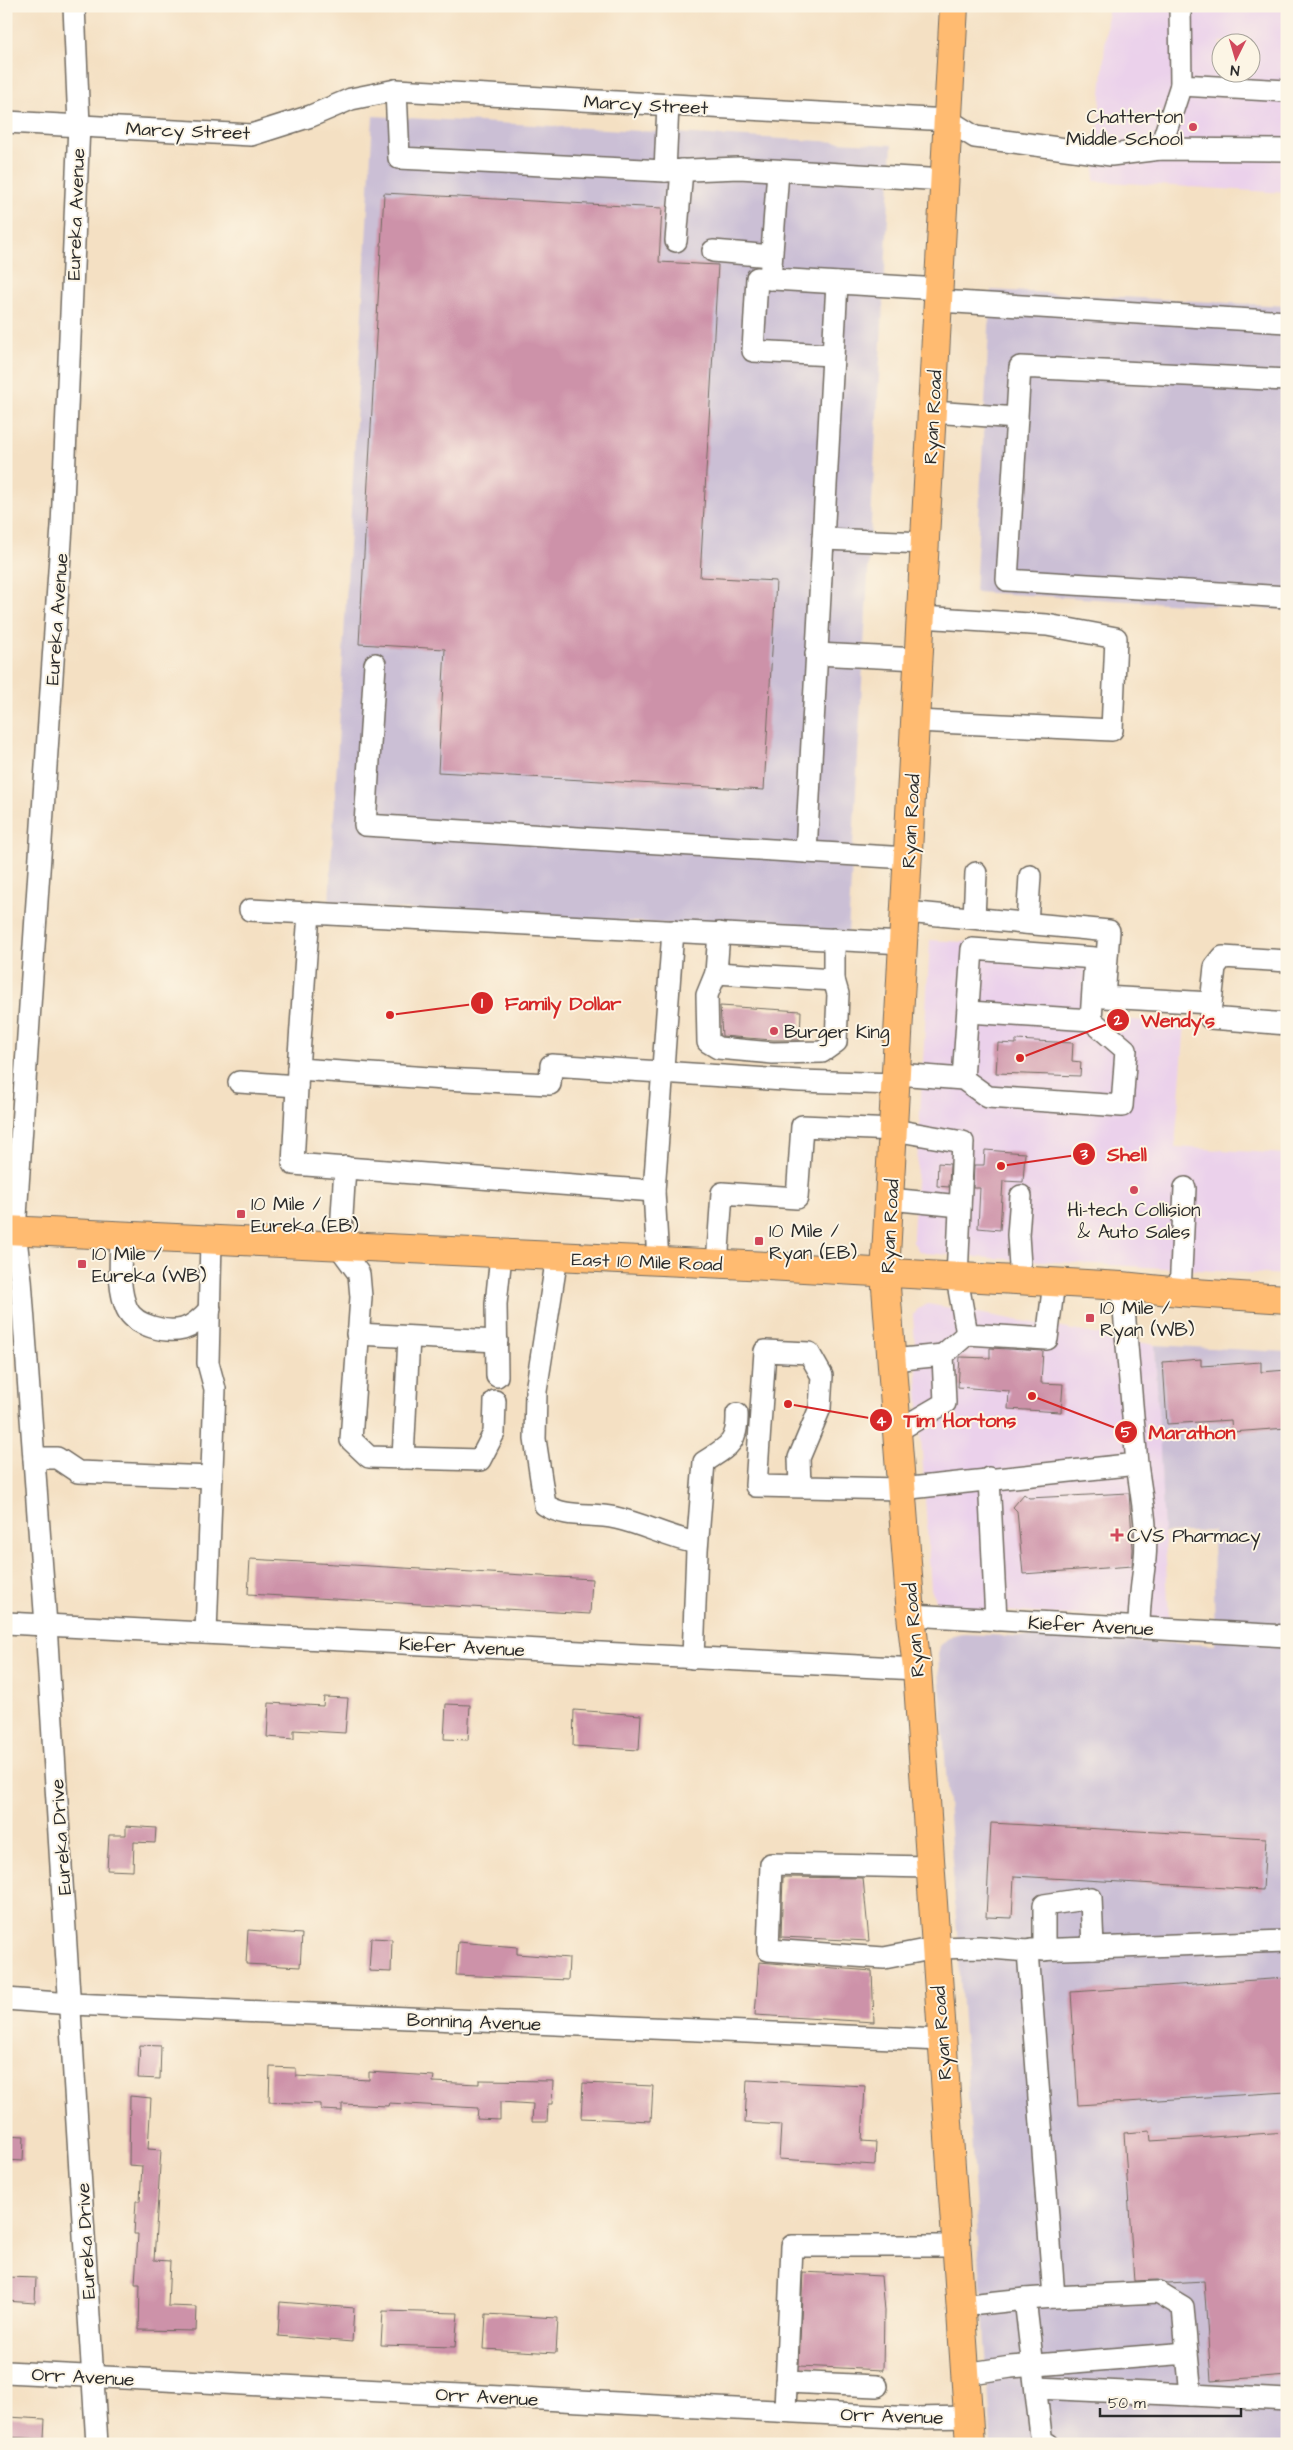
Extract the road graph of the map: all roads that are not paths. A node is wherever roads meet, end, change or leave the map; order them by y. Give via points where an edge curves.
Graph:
1 (74, 6) edge
2 (954, 6) edge
3 (1180, 6) edge
4 (1181, 85) junction
5 (396, 90) junction
6 (1287, 90) edge
7 (668, 105) junction
8 (948, 120) junction
9 (6, 122) edge
10 (79, 125) junction
11 (1160, 149) junction
12 (1287, 150) edge
13 (674, 170) junction
14 (778, 171) junction
15 (945, 180) junction
16 (676, 241) dead end
17 (713, 252) dead end
18 (771, 256) junction
19 (770, 279) junction
20 (837, 283) junction
21 (939, 295) junction
22 (1287, 322) edge
23 (833, 355) junction
24 (1287, 380) edge
25 (933, 412) junction
26 (1018, 418) junction
27 (822, 539) junction
28 (926, 543) junction
29 (1287, 597) edge
30 (921, 617) junction
31 (816, 654) junction
32 (919, 660) junction
33 (375, 664) dead end
34 (916, 721) junction
35 (806, 852) junction
36 (908, 858) junction
37 (976, 873) dead end
38 (1030, 876) dead end
39 (250, 910) dead end
40 (906, 912) junction
41 (309, 913) junction
42 (974, 918) junction
43 (1027, 923) junction
44 (674, 931) junction
45 (719, 934) junction
46 (834, 940) junction
47 (904, 943) junction
48 (1287, 960) edge
49 (716, 973) junction
50 (834, 980) junction
51 (1211, 1003) junction
52 (969, 1012) junction
53 (1090, 1020) junction
54 (1287, 1024) edge
55 (663, 1072) junction
56 (298, 1077) junction
57 (897, 1079) junction
58 (963, 1079) junction
59 (239, 1082) dead end
60 (894, 1130) junction
61 (345, 1167) junction
62 (1185, 1188) dead end
63 (654, 1191) junction
64 (1022, 1196) dead end
65 (890, 1199) junction
66 (960, 1206) junction
67 (11, 1230) edge
68 (121, 1236) junction
69 (211, 1240) junction
70 (340, 1248) junction
71 (501, 1255) junction
72 (557, 1257) junction
73 (658, 1262) junction
74 (717, 1264) junction
75 (885, 1274) junction
76 (957, 1278) junction
77 (1021, 1280) junction
78 (1054, 1282) junction
79 (1122, 1286) junction
80 (1180, 1292) junction
81 (1287, 1299) edge
82 (210, 1308) junction
83 (358, 1334) junction
84 (967, 1334) junction
85 (409, 1337) junction
86 (497, 1341) junction
87 (943, 1355) junction
88 (892, 1360) junction
89 (497, 1376) dead end
90 (495, 1401) dead end
91 (737, 1414) dead end
92 (897, 1431) junction
93 (34, 1458) junction
94 (403, 1458) junction
95 (1137, 1464) junction
96 (212, 1477) junction
97 (989, 1478) junction
98 (800, 1487) junction
99 (901, 1489) junction
100 (697, 1543) junction
101 (911, 1615) junction
102 (996, 1620) junction
103 (6, 1623) edge
104 (46, 1625) junction
105 (1139, 1628) junction
106 (206, 1633) junction
107 (1279, 1636) edge
108 (693, 1658) junction
109 (917, 1669) junction
110 (930, 1867) junction
111 (1287, 1941) edge
112 (936, 1948) junction
113 (1093, 1948) junction
114 (1036, 1950) junction
115 (6, 1999) edge
116 (71, 2004) junction
117 (942, 2040) junction
118 (956, 2246) junction
119 (1054, 2297) junction
120 (1025, 2299) junction
121 (960, 2306) junction
122 (1188, 2353) junction
123 (1034, 2366) junction
124 (6, 2372) edge
125 (965, 2374) junction
126 (92, 2377) junction
127 (786, 2382) junction
128 (877, 2386) dead end
129 (1037, 2388) junction
130 (1191, 2395) junction
131 (1287, 2400) edge
132 (785, 2410) junction
133 (968, 2417) junction
134 (97, 2444) edge
135 (970, 2444) edge
136 (1048, 2444) edge

1 - 10 street, Eureka Avenue
2 - 8 main road, Ryan Road
3 - 4 street
4 - 6 street
4 - 11 street
5 - 7 street, Marcy Street
5 - 10 street, Marcy Street via 351,99 252,135
5 - 13 street via 398,158
7 - 8 street, Marcy Street
7 - 13 street
8 - 11 street, Marcy Street via 975,137 1033,145 1111,155
8 - 15 main road, Ryan Road
9 - 10 street, Marcy Street
10 - 67 street, Eureka Avenue via 62,526
11 - 12 street, Marcy Street
13 - 14 street via 739,168
13 - 16 street
14 - 15 street
14 - 18 street
15 - 21 main road, Ryan Road
17 - 18 street
18 - 19 street
19 - 20 street
19 - 23 street via 757,278 753,350
20 - 21 street
20 - 23 street
21 - 22 street
21 - 25 main road, Ryan Road
23 - 27 street
24 - 26 street via 1020,367
25 - 26 street
25 - 28 main road, Ryan Road
26 - 29 street via 1007,580
27 - 28 street
27 - 31 street
28 - 30 main road, Ryan Road
30 - 32 main road, Ryan Road
30 - 34 street via 1047,625 1116,638 1112,730
31 - 32 street
31 - 35 street
32 - 34 main road, Ryan Road
33 - 35 street via 365,825
34 - 36 main road, Ryan Road
35 - 36 street
36 - 40 main road, Ryan Road
37 - 42 street
38 - 43 street
39 - 41 street
40 - 42 street
40 - 47 main road, Ryan Road
41 - 44 street
41 - 56 street
42 - 43 street
43 - 51 street via 1109,931 1104,997
44 - 45 street
44 - 55 street
45 - 46 street
45 - 49 street
46 - 47 street
46 - 50 street
47 - 57 main road, Ryan Road
48 - 51 street via 1223,958 1215,966
49 - 50 street
49 - 50 street via 707,995 708,1042 718,1048 773,1053 822,1052 836,1042 838,994
51 - 54 street via 1210,1018
52 - 53 street
52 - 53 street via 972,949 1095,958
52 - 58 street
53 - 58 street via 1126,1050 1122,1106 988,1097
55 - 56 street via 551,1065 550,1084
55 - 57 street via 800,1082
55 - 63 street
56 - 59 street
56 - 61 street via 293,1164
57 - 58 street
57 - 60 main road, Ryan Road
60 - 65 main road, Ryan Road
60 - 66 street via 963,1142
60 - 74 street via 802,1126 797,1198 722,1193
61 - 63 street
61 - 70 street
62 - 80 street
63 - 73 street
64 - 77 street via 1018,1235
65 - 66 street
65 - 75 main road, Ryan Road
66 - 76 street
67 - 68 main road, East 10 Mile Road
67 - 93 street, Eureka Drive
68 - 69 main road, East 10 Mile Road
68 - 82 street via 121,1285 128,1310 147,1326 183,1329 200,1321
69 - 70 main road, East 10 Mile Road
69 - 82 street
70 - 71 main road, East 10 Mile Road
70 - 83 street via 359,1274
71 - 72 main road, East 10 Mile Road
71 - 86 street via 496,1304
72 - 73 main road, East 10 Mile Road
72 - 100 street via 536,1391 535,1439 545,1505 557,1512 616,1517 676,1539
73 - 74 main road, East 10 Mile Road
74 - 75 main road, East 10 Mile Road
75 - 76 main road, East 10 Mile Road
75 - 88 main road, Ryan Road
76 - 77 main road, East 10 Mile Road
76 - 84 street
77 - 78 main road, East 10 Mile Road
78 - 79 main road, East 10 Mile Road
78 - 84 street via 1047,1338
79 - 80 main road, East 10 Mile Road
79 - 95 street
80 - 81 main road, East 10 Mile Road
82 - 96 street via 208,1363 215,1389
83 - 85 street
83 - 94 street via 350,1440 369,1457
84 - 87 street
85 - 86 street
85 - 94 street
86 - 89 street
87 - 88 street
87 - 92 street via 944,1403
88 - 92 main road, Ryan Road
90 - 94 street via 494,1433 480,1460
91 - 100 street via 738,1431 730,1445 704,1462
92 - 99 main road, Ryan Road
93 - 96 street via 57,1458 78,1472
93 - 104 street, Eureka Drive
95 - 97 street
95 - 105 street via 1145,1558 1140,1581
96 - 106 street
97 - 99 street
97 - 102 street
98 - 98 street via 799,1458 820,1408 822,1376 810,1353 765,1351 756,1486
98 - 99 street
99 - 101 main road, Ryan Road
100 - 108 street
101 - 102 street, Kiefer Avenue
101 - 109 main road, Ryan Road
102 - 105 street, Kiefer Avenue
103 - 104 street, Kiefer Avenue
104 - 106 street, Kiefer Avenue
104 - 116 street, Eureka Drive
105 - 107 street, Kiefer Avenue
106 - 108 street, Kiefer Avenue
108 - 109 street, Kiefer Avenue
109 - 110 main road, Ryan Road
110 - 112 main road, Ryan Road
110 - 112 street via 771,1864 768,1950 884,1958
111 - 113 street
112 - 114 street
112 - 117 main road, Ryan Road
113 - 114 street
113 - 114 street via 1091,1898 1044,1905
114 - 119 street
115 - 116 street, Bonning Avenue
116 - 117 street, Bonning Avenue
116 - 126 street, Eureka Drive
117 - 118 main road, Ryan Road
118 - 121 main road, Ryan Road
118 - 127 street via 792,2246
119 - 120 street
119 - 122 street via 1158,2292 1184,2308
120 - 121 street
120 - 123 street
121 - 125 main road, Ryan Road
122 - 123 street
122 - 130 street
123 - 125 street
123 - 129 street
124 - 126 street, Orr Avenue
125 - 133 main road, Ryan Road
126 - 132 street, Orr Avenue
126 - 134 street, Eureka Drive
127 - 128 street
127 - 132 street
129 - 130 street
129 - 136 street via 1042,2444
130 - 131 street
132 - 133 street, Orr Avenue via 915,2418
133 - 135 main road, Ryan Road

